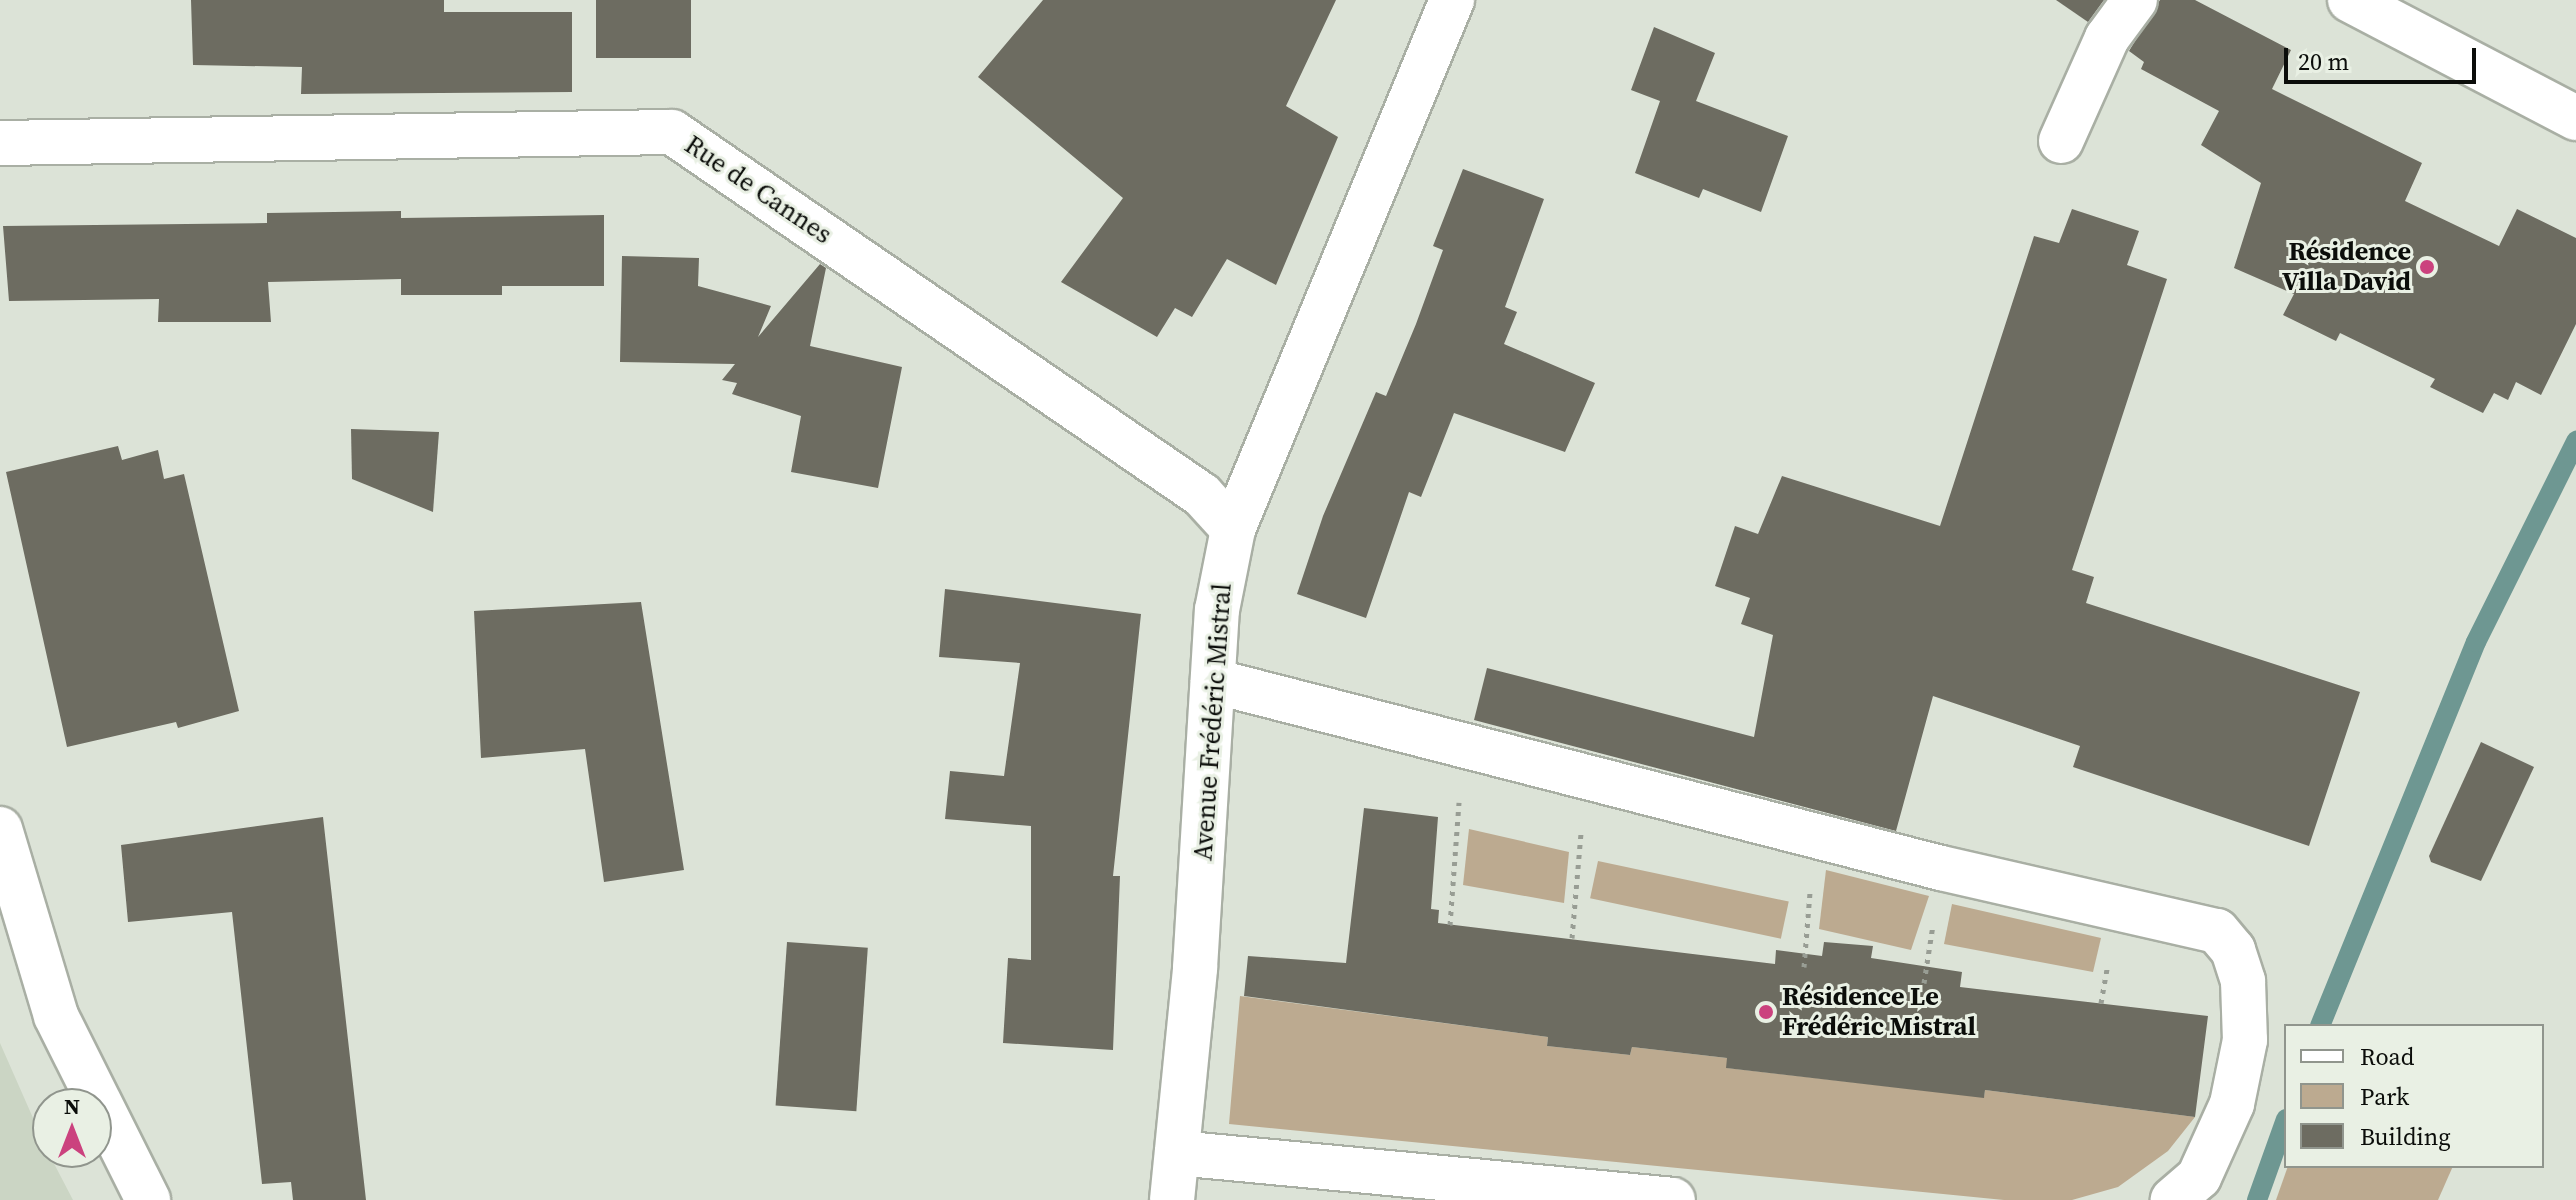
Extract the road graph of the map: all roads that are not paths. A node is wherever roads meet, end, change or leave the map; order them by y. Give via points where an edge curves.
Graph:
1 (1452, 0) edge
2 (2135, 0) edge
3 (2350, 0) edge
4 (2576, 118) edge
5 (2061, 141) dead end
6 (0, 143) edge
7 (1233, 529) junction
8 (1213, 681) junction
9 (0, 829) edge
10 (1177, 1153) junction
11 (148, 1200) edge
12 (1172, 1200) edge
13 (1673, 1200) edge
14 (2173, 1200) edge

1 - 7 street, Avenue Frédéric Mistral
2 - 5 street via 2107,38
3 - 4 street
6 - 7 street, Rue de Cannes via 672,132 1202,495
7 - 8 street, Avenue Frédéric Mistral via 1217,610
8 - 10 street, Avenue Frédéric Mistral
8 - 14 street via 1814,835 2217,931 2233,950 2243,981 2245,1040 2232,1104 2199,1177
9 - 11 street via 56,1016
10 - 12 street, Avenue Frédéric Mistral
10 - 13 street

